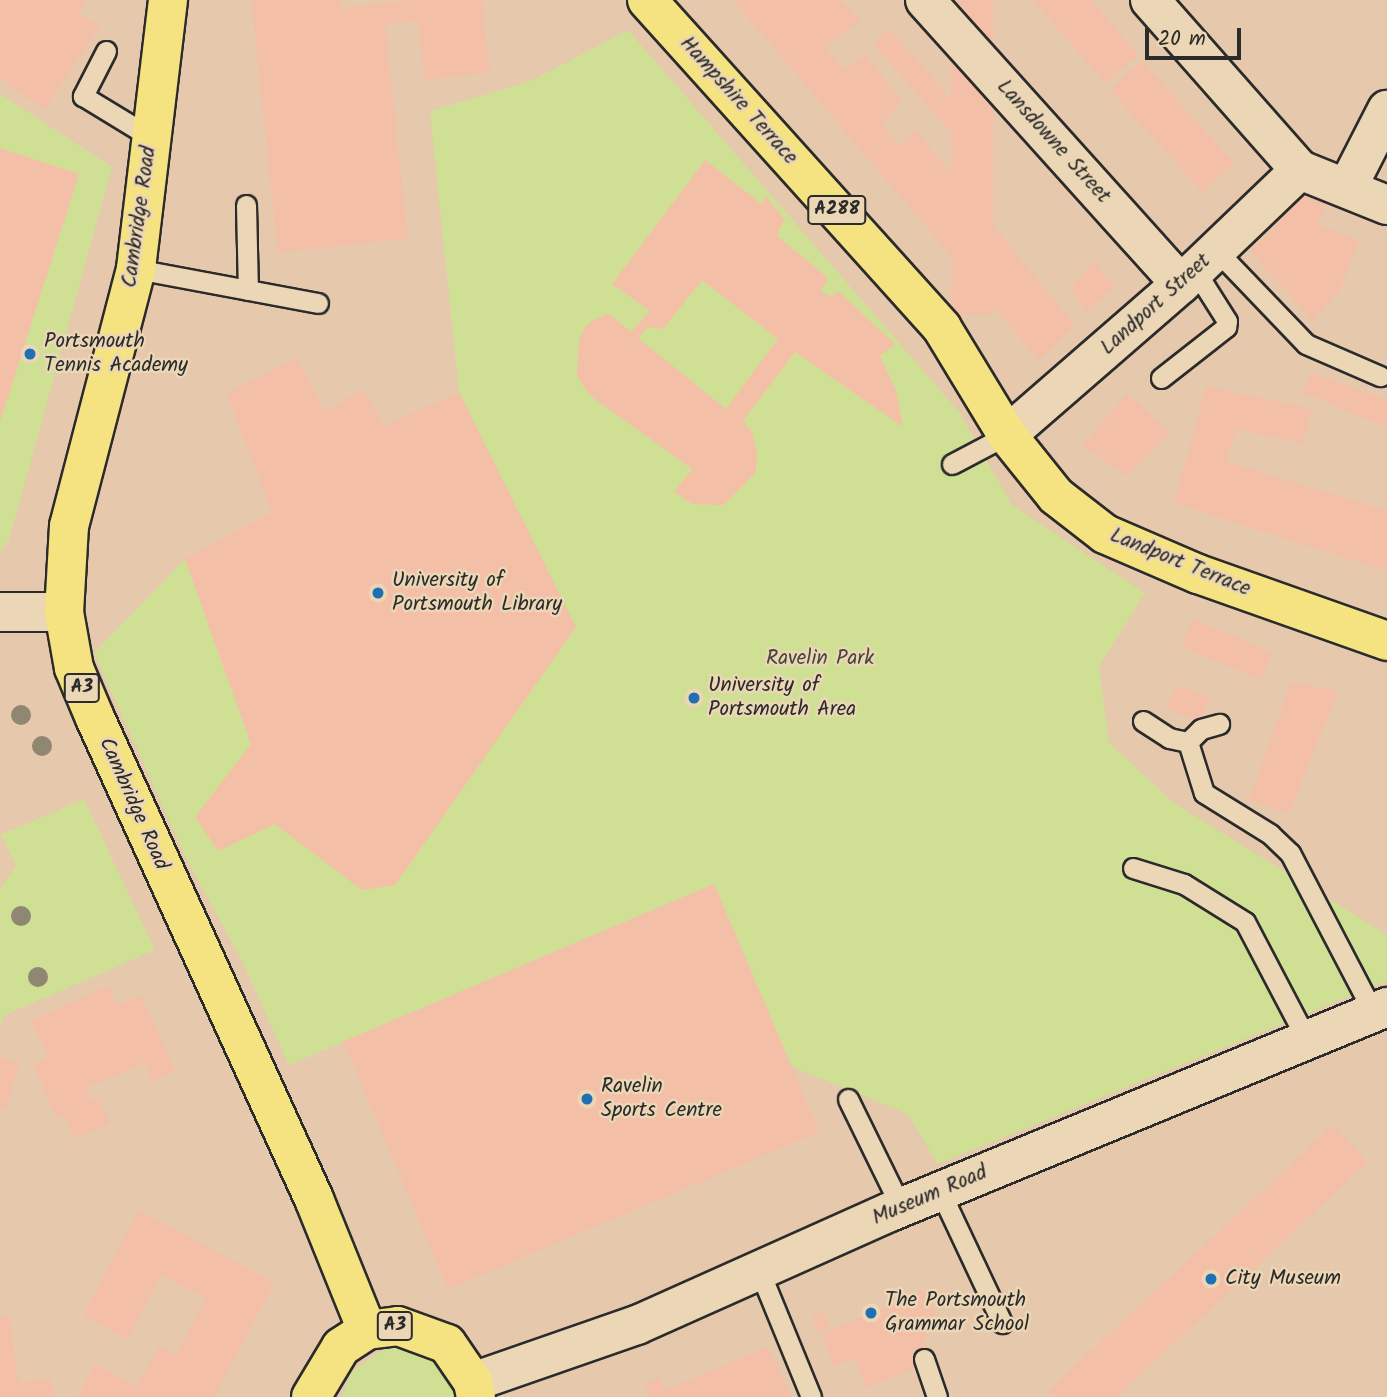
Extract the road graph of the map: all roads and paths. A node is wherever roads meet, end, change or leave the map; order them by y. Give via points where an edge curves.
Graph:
1 (168, 0) edge
2 (647, 0) edge
3 (925, 0) edge
4 (1150, 0) edge
5 (106, 51) dead end
6 (1387, 110) edge
7 (152, 138) junction
8 (1300, 170) junction
9 (1347, 188) junction
10 (246, 205) dead end
11 (1387, 205) edge
12 (136, 269) junction
13 (1196, 270) junction
14 (248, 290) junction
15 (318, 303) dead end
16 (1380, 376) dead end
17 (1161, 378) dead end
18 (1007, 435) junction
19 (952, 464) dead end
20 (0, 612) edge
21 (64, 612) junction
22 (1387, 641) edge
23 (1143, 721) dead end
24 (1219, 724) dead end
25 (1188, 742) junction
26 (1133, 868) dead end
27 (1380, 1010) edge
28 (1306, 1038) junction
29 (848, 1099) dead end
30 (940, 1191) junction
31 (901, 1207) junction
32 (759, 1270) junction
33 (1002, 1324) dead end
34 (367, 1330) junction
35 (924, 1359) dead end
36 (475, 1390) edge
37 (311, 1397) edge
38 (811, 1397) edge
39 (937, 1397) edge

1 - 7 main road, Cambridge Road / A3
2 - 18 main road, Hampshire Terrace / A288 via 942,328
3 - 13 street, Lansdowne Street
4 - 8 street
5 - 7 lane via 83,96
6 - 9 street
7 - 12 main road, Cambridge Road / A3
8 - 9 street
8 - 13 street, Landport Street
9 - 11 street
10 - 14 lane
12 - 14 lane
12 - 21 main road, Cambridge Road / A3 via 69,526
13 - 16 lane via 1306,344
13 - 17 lane via 1227,321 1226,327
13 - 18 street, Landport Street
14 - 15 lane
18 - 19 lane
18 - 22 main road, Landport Terrace / A288 via 1056,496 1105,534 1198,574
20 - 21 street
21 - 34 main road, Cambridge Road / A3 via 74,668 94,718 314,1199
23 - 25 lane via 1169,738
24 - 25 lane via 1200,729
25 - 27 lane via 1204,793 1270,834 1290,853
26 - 28 lane via 1184,884 1245,922
27 - 28 street, Museum Road
28 - 30 street, Museum Road
29 - 31 lane
30 - 31 street, Museum Road
30 - 33 lane
31 - 32 street, Museum Road
32 - 36 street, Museum Road
32 - 38 lane
34 - 36 main road, A3 via 398,1326 447,1344
34 - 37 main road, A3 via 341,1347
35 - 39 lane

